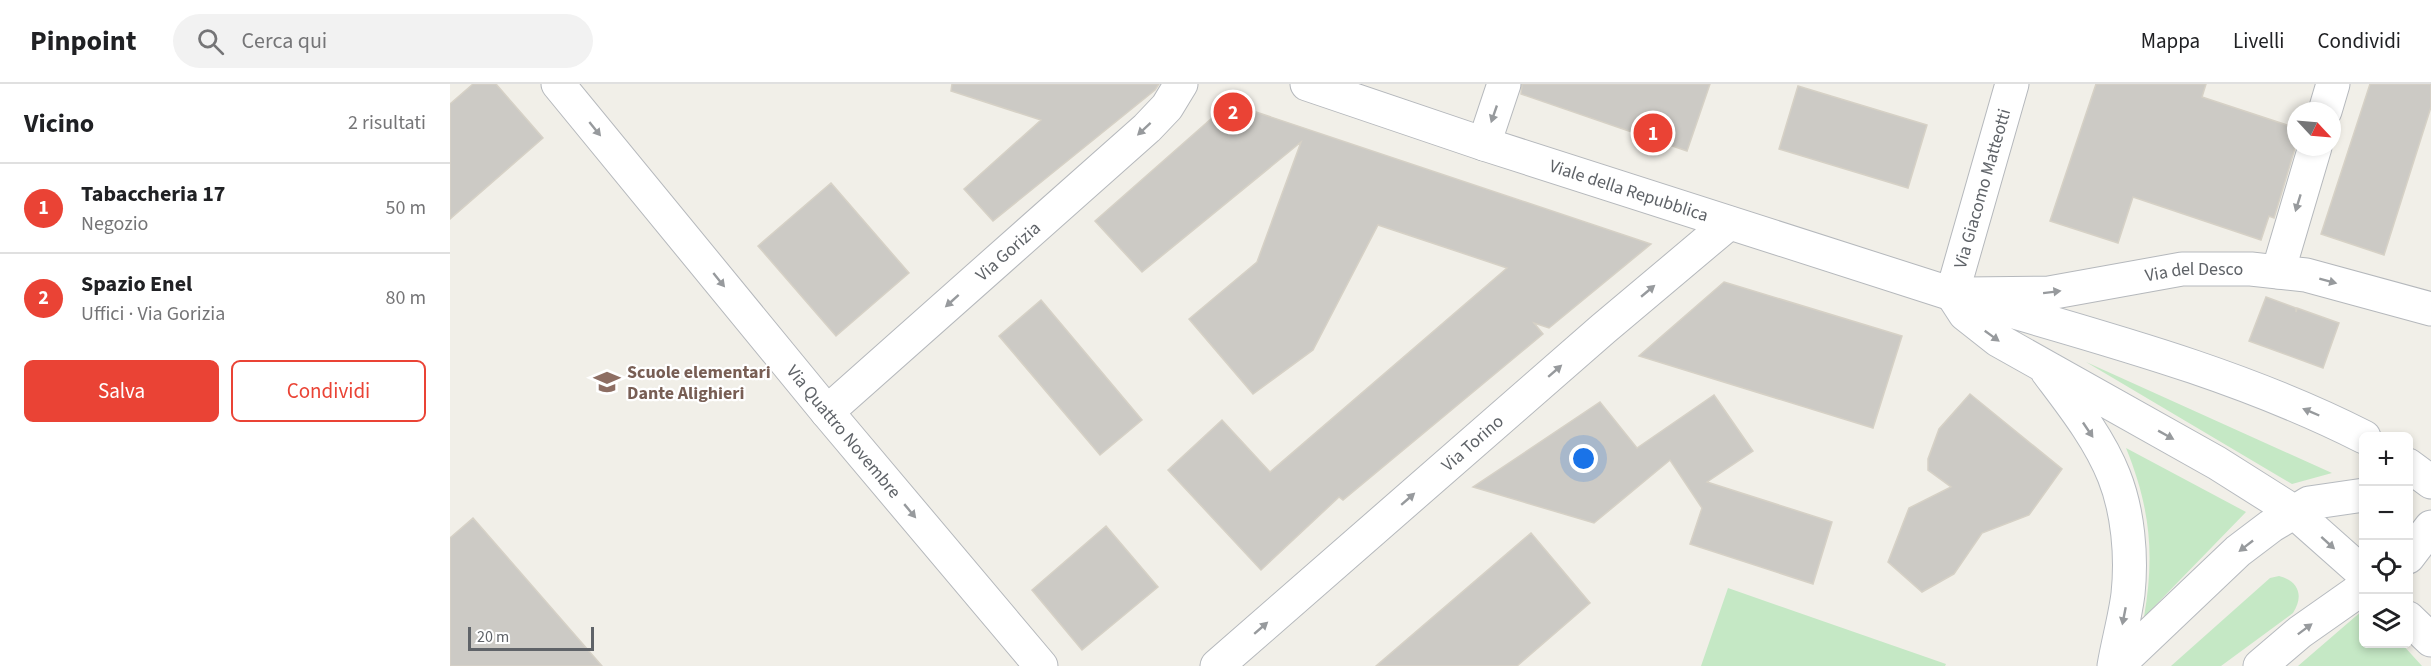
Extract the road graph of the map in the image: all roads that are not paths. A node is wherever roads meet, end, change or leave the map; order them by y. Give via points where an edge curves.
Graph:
1 (558, 84) edge
2 (1181, 84) edge
3 (1307, 84) edge
4 (1504, 84) edge
5 (2012, 84) edge
6 (2333, 84) edge
7 (2328, 102) edge
8 (1484, 144) junction
9 (2312, 156) edge
10 (1729, 223) junction
11 (2278, 272) junction
12 (1952, 294) junction
13 (2431, 309) edge
14 (2042, 365) junction
15 (827, 412) junction
16 (2359, 435) edge
17 (2413, 468) edge
18 (2431, 482) edge
19 (2413, 495) edge
20 (2359, 496) edge
21 (2431, 496) edge
22 (2293, 511) junction
23 (2431, 527) edge
24 (2413, 552) edge
25 (2359, 570) edge
26 (2359, 591) edge
27 (2413, 622) edge
28 (2431, 640) edge
29 (1041, 666) edge
30 (1217, 666) edge
31 (2115, 666) edge
32 (2260, 666) edge

1 -> 15 street, Via Quattro Novembre
2 -> 15 street, Via Gorizia via 1147,128
3 - 8 street, Viale della Repubblica
4 -> 8 street
5 - 12 street, Via Giacomo Matteotti
6 - 7 street
8 - 10 street, Viale della Repubblica
9 -> 11 street
10 - 12 street, Viale della Repubblica
30 -> 10 street, Via Torino
12 -> 11 street, Via del Desco via 2049,293 2182,269
11 -> 13 street, Via del Desco via 2306,275
12 -> 14 street via 1974,322
16 -> 12 street, Viale della Repubblica via 2211,373
14 -> 22 street via 2217,463
14 -> 31 street via 2097,442 2114,475 2122,503 2130,566
15 -> 29 street, Via Quattro Novembre
17 - 18 street
19 - 21 street
20 - 22 street via 2309,503
22 -> 25 street
22 -> 31 street via 2238,551
23 - 24 street
32 -> 26 street
27 - 28 street

